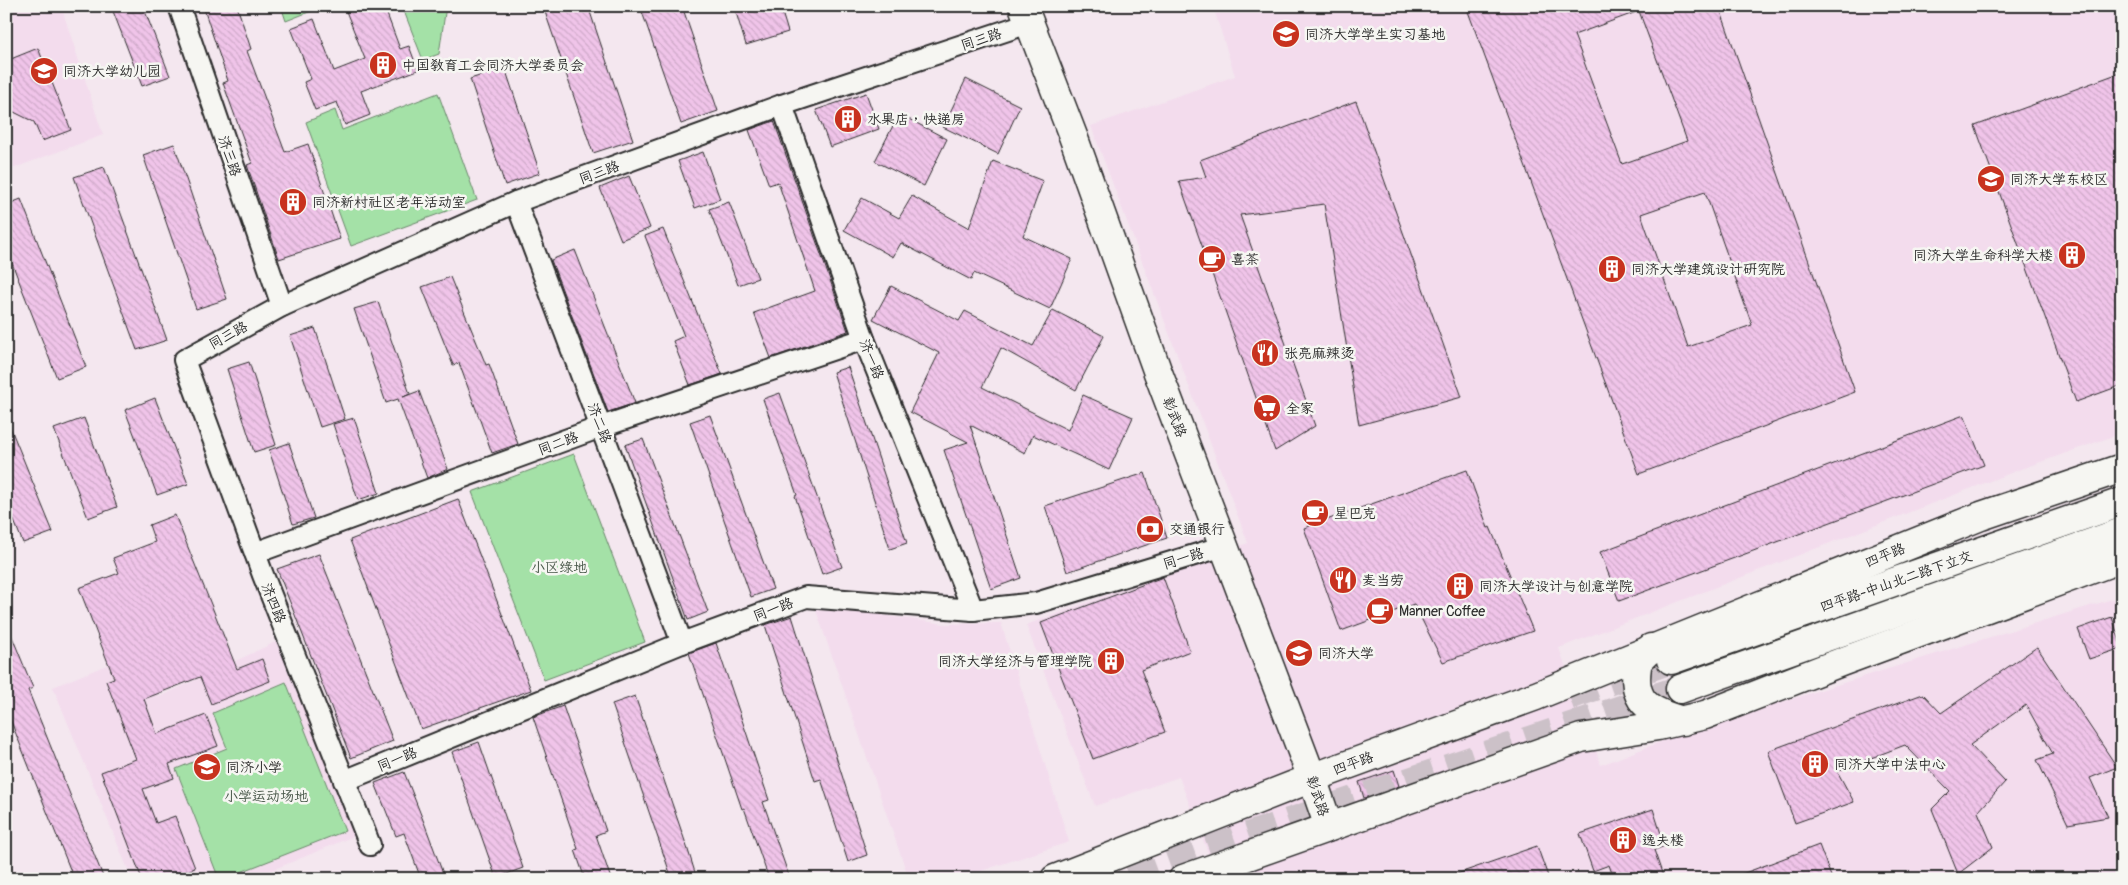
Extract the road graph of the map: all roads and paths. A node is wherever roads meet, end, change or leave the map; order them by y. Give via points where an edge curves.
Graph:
1 (179, 6) edge
2 (1026, 14) edge
3 (782, 105) junction
4 (516, 202) junction
5 (282, 306) junction
6 (864, 338) junction
7 (184, 360) joint
8 (601, 428) junction
9 (2122, 468) edge
10 (2122, 502) edge
11 (2122, 532) edge
12 (1224, 546) junction
13 (255, 552) junction
14 (2122, 558) edge
15 (973, 610) junction
16 (682, 643) junction
17 (1661, 654) junction
18 (1680, 689) tunnel mouth
19 (1683, 721) junction
20 (1312, 778) junction
21 (344, 781) junction
22 (1329, 827) junction
23 (370, 845) dead end
24 (1055, 879) edge
25 (1183, 879) edge

1 - 5 street, 济三路
2 - 3 street, 同三路
2 - 12 main road, 彰武路
3 - 4 street, 同三路
3 - 6 street, 济一路
4 - 5 street, 同三路
4 - 8 street, 济二路
5 - 7 street, 同三路
6 - 8 street, 同二路
6 - 15 street, 济一路
7 - 13 street, 济四路
8 - 13 street, 同二路
8 - 16 street, 济二路
9 - 17 main road, 四平路 via 1981,516
10 - 17 main road, 四平路-中山北二路下立交
11 - 18 main road
12 - 15 street, 同一路 via 1036,603
12 - 20 main road, 彰武路
13 - 21 street, 济四路
14 - 19 main road
15 - 16 street, 同一路 via 806,597
16 - 21 street, 同一路
17 - 19 main road via 1638,661 1636,685 1639,696 1651,709
17 - 20 main road, 四平路
19 - 22 main road via 1581,738
20 - 22 main road, 彰武路
20 - 24 main road, 四平路
21 - 23 street, 济四路
22 - 25 main road

